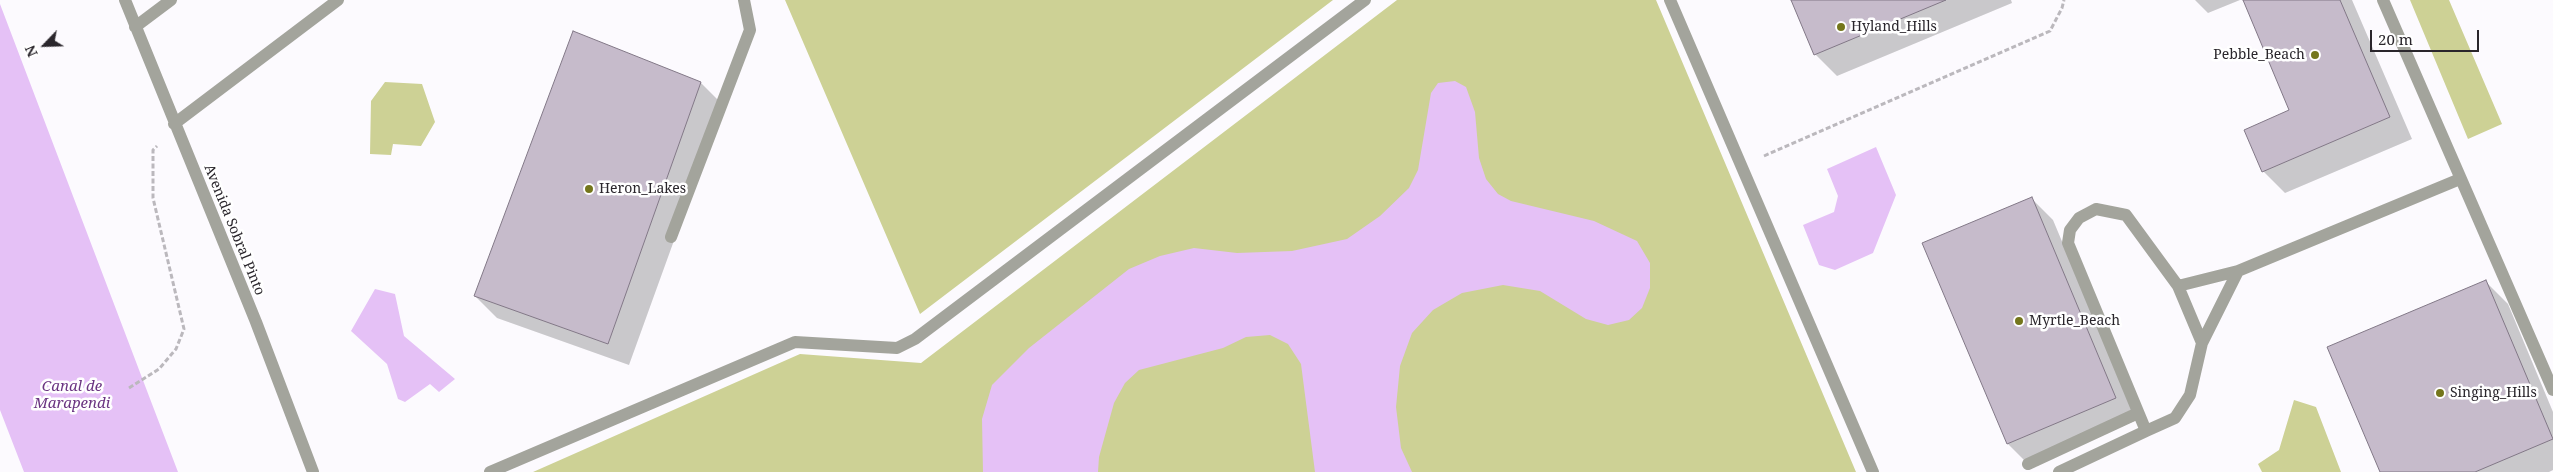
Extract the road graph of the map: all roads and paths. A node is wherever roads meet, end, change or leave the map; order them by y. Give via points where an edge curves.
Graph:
1 (125, 0) edge
2 (172, 0) edge
3 (338, 0) edge
4 (744, 0) edge
5 (1365, 0) edge
6 (1670, 0) edge
7 (2064, 0) edge
8 (2383, 0) edge
9 (135, 27) junction
10 (174, 124) junction
11 (1741, 167) junction
12 (2460, 179) junction
13 (671, 236) dead end
14 (2238, 271) junction
15 (2178, 286) junction
16 (2202, 343) junction
17 (129, 388) dead end
18 (2553, 390) edge
19 (2138, 413) junction
20 (2146, 431) junction
21 (2028, 464) dead end
22 (313, 472) edge
23 (490, 472) edge
24 (1873, 472) edge
25 (2059, 472) edge

1 - 9 street, Avenida Sobral Pinto
2 - 9 street
3 - 10 street
4 - 13 street via 750,30
5 - 23 street via 915,339 897,348 795,342
6 - 11 street
7 - 11 path via 2050,31
8 - 12 street
9 - 10 street, Avenida Sobral Pinto
10 - 17 path via 153,150 153,198 184,329 176,349 159,369
10 - 22 street, Avenida Sobral Pinto via 256,322
11 - 24 street
12 - 14 street
12 - 18 street
14 - 15 street
14 - 16 street
15 - 16 street
15 - 19 street via 2126,215 2096,209 2079,218 2070,230 2068,243
16 - 20 street via 2190,395 2175,418
19 - 20 street
19 - 21 street
20 - 25 street

